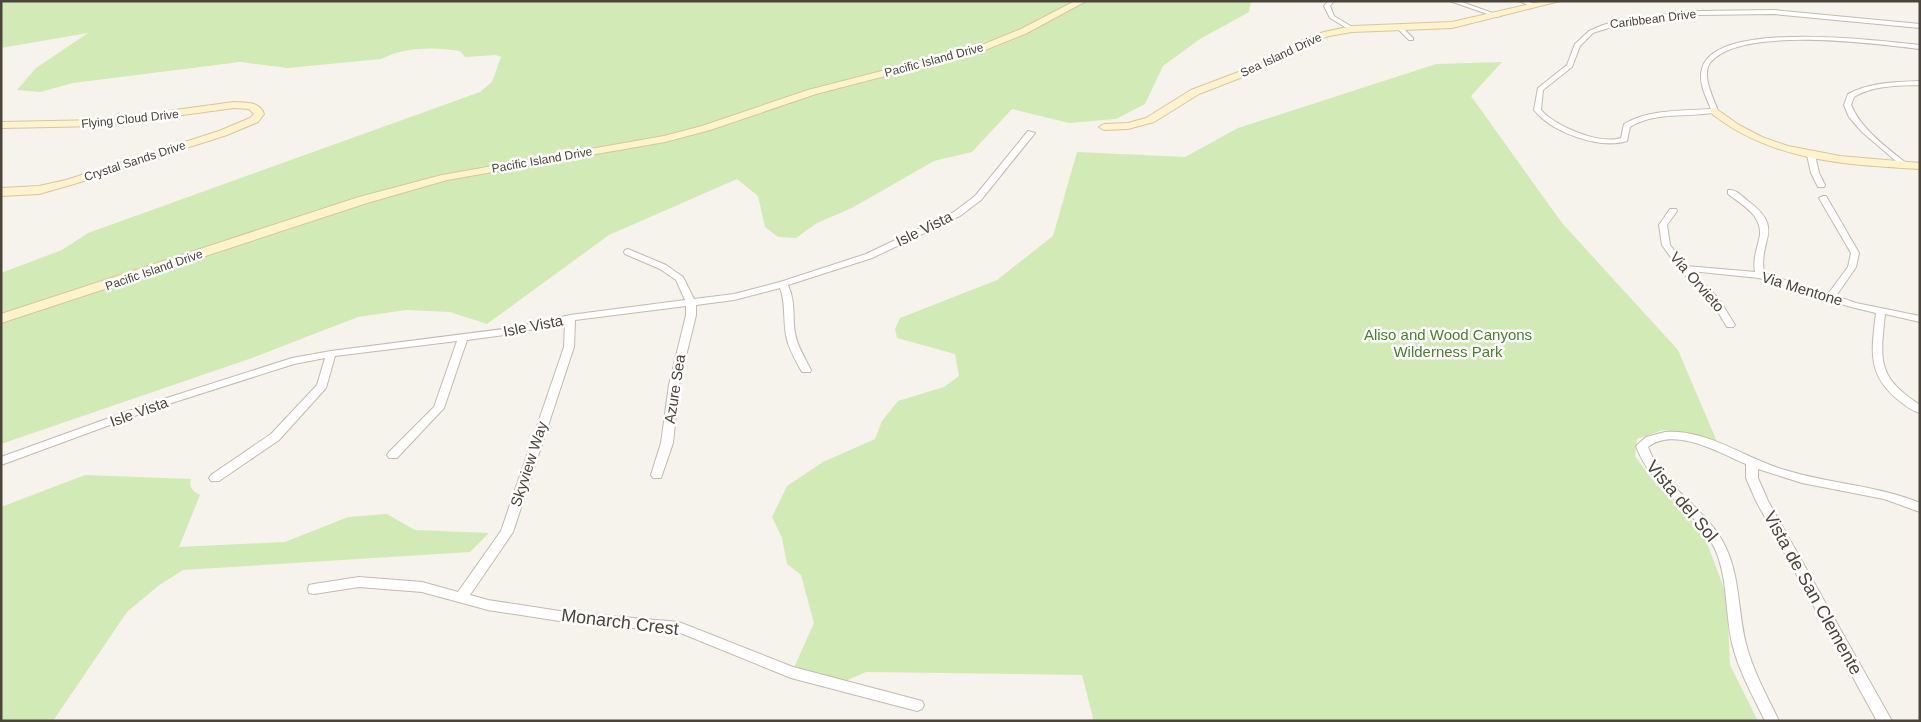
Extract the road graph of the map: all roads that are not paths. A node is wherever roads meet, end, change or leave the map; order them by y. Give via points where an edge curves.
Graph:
1 (1082, 1) edge
2 (1331, 1) edge
3 (1452, 1) edge
4 (1522, 1) edge
5 (1556, 1) edge
6 (1533, 5) junction
7 (1498, 16) junction
8 (1920, 26) edge
9 (1399, 27) junction
10 (1352, 30) junction
11 (1410, 39) dead end
12 (1920, 47) edge
13 (1920, 82) edge
14 (258, 110) joint
15 (1715, 111) junction
16 (1, 125) edge
17 (1104, 127) dead end
18 (1031, 133) dead end
19 (1812, 155) junction
20 (1903, 165) junction
21 (1920, 166) edge
22 (1821, 185) dead end
23 (1, 192) edge
24 (1731, 192) dead end
25 (1823, 198) dead end
26 (1672, 211) dead end
27 (628, 252) dead end
28 (1683, 268) junction
29 (1760, 275) junction
30 (783, 284) junction
31 (1831, 296) junction
32 (691, 303) junction
33 (1881, 312) junction
34 (570, 318) junction
35 (1, 319) edge
36 (1920, 319) edge
37 (1730, 325) dead end
38 (463, 337) junction
39 (331, 354) junction
40 (806, 370) dead end
41 (1920, 410) edge
42 (393, 455) dead end
43 (1, 461) edge
44 (1752, 462) junction
45 (658, 475) dead end
46 (215, 478) dead end
47 (1920, 508) edge
48 (314, 589) dead end
49 (461, 598) junction
50 (917, 705) dead end
51 (1772, 721) edge
52 (1885, 721) edge

1 - 35 street, Pacific Island Drive via 1018,34 965,54 812,92 665,139 421,183
2 - 10 street via 1327,6 1332,17
3 - 7 street
4 - 6 street
5 - 6 street, Sea Island Drive
6 - 7 street, Sea Island Drive
7 - 9 street, Sea Island Drive via 1452,25
8 - 15 street, Caribbean Drive via 1774,12 1698,13 1610,24 1582,39 1570,66 1540,88 1537,110 1545,119 1576,134 1619,142 1624,139 1628,124 1641,118
9 - 10 street, Sea Island Drive
9 - 11 street
10 - 17 street, Sea Island Drive via 1307,41 1260,67 1195,92 1150,120 1128,126
12 - 15 street via 1812,38 1769,40 1723,50 1707,63 1704,79
13 - 20 street via 1858,88 1846,100 1847,109 1860,128
14 - 16 street, Flying Cloud Drive via 252,106 234,105 101,124
14 - 23 street, Crystal Sands Drive via 258,116 246,124 70,182 39,190
15 - 19 street via 1747,134
18 - 30 street, Isle Vista via 978,198 958,214 869,256
19 - 20 street via 1852,162
19 - 22 street
20 - 21 street
24 - 29 street via 1762,220 1766,231 1757,259
25 - 31 street via 1855,253 1852,267
26 - 28 street, Via Orvieto via 1663,225 1666,245
27 - 32 street via 663,267 680,279
28 - 29 street, Via Mentone
28 - 37 street, Via Orvieto via 1716,300
29 - 31 street, Via Mentone
30 - 32 street, Isle Vista via 734,297
30 - 40 street via 792,304 790,331
31 - 33 street, Via Mentone
32 - 34 street, Isle Vista
32 - 45 street, Azure Sea via 674,385 667,443
33 - 36 street, Via Mentone
33 - 41 street via 1876,358 1880,372 1888,387
34 - 38 street, Isle Vista
34 - 49 street, Skyview Way via 569,347 507,532
38 - 39 street, Isle Vista
38 - 42 street via 439,408
39 - 43 street, Isle Vista via 245,375
39 - 46 street via 322,386 275,437
44 - 47 street, Vista del Sol via 1816,483 1860,487 1886,494
44 - 51 street, Vista del Sol via 1679,436 1647,440 1642,446 1652,468 1720,547 1730,580 1739,642
44 - 52 street, Vista de San Clemente via 1752,478 1762,501
48 - 49 street, Monarch Crest via 359,582 422,587
49 - 50 street, Monarch Crest via 566,617 679,627 792,672

